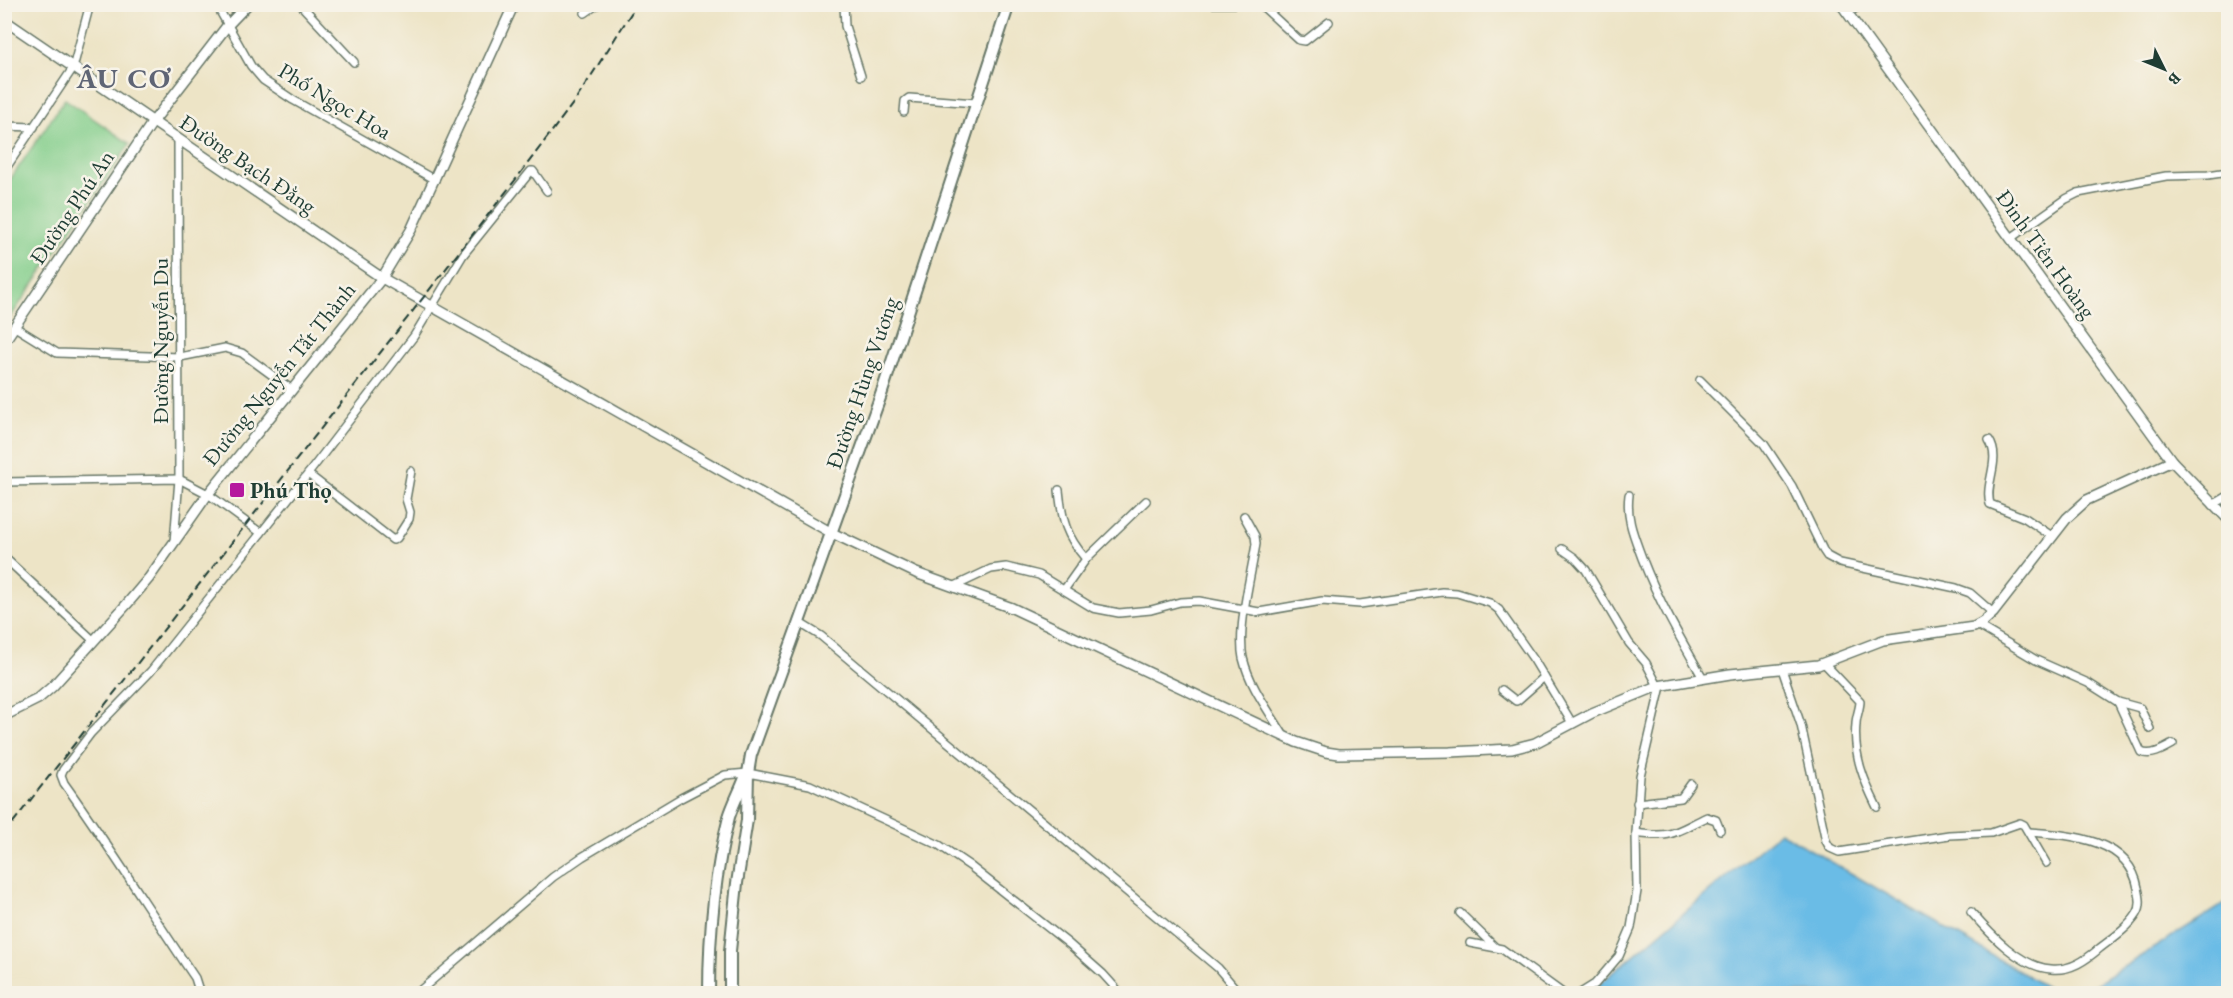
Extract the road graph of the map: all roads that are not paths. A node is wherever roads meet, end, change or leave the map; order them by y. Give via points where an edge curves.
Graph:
1 (90, 4) edge
2 (216, 4) edge
3 (248, 4) edge
4 (300, 4) edge
5 (514, 4) edge
6 (598, 4) edge
7 (844, 4) edge
8 (1009, 4) edge
9 (1210, 4) edge
10 (1240, 4) edge
11 (1260, 4) edge
12 (1861, 4) edge
13 (1844, 8) edge
14 (585, 13) dead end
15 (4, 20) edge
16 (1329, 22) dead end
17 (227, 26) junction
18 (354, 62) dead end
19 (73, 68) junction
20 (861, 76) dead end
21 (976, 103) junction
22 (904, 112) dead end
23 (152, 123) junction
24 (4, 126) edge
25 (34, 127) junction
26 (178, 140) junction
27 (4, 171) edge
28 (2229, 172) edge
29 (435, 180) junction
30 (547, 191) dead end
31 (2011, 238) junction
32 (382, 278) junction
33 (432, 308) junction
34 (15, 327) junction
35 (4, 342) edge
36 (180, 357) junction
37 (1700, 380) dead end
38 (291, 389) junction
39 (1989, 440) dead end
40 (2172, 461) junction
41 (411, 471) dead end
42 (308, 474) junction
43 (178, 479) junction
44 (4, 482) edge
45 (1059, 490) dead end
46 (208, 494) junction
47 (1629, 495) dead end
48 (2229, 496) edge
49 (1146, 501) dead end
50 (2213, 504) junction
51 (1244, 516) dead end
52 (2229, 519) edge
53 (830, 532) junction
54 (261, 533) junction
55 (2053, 537) junction
56 (174, 542) junction
57 (1562, 549) dead end
58 (4, 557) edge
59 (1086, 559) junction
60 (953, 587) junction
61 (1064, 590) junction
62 (1245, 610) junction
63 (1993, 613) junction
64 (798, 622) junction
65 (1977, 625) junction
66 (94, 641) junction
67 (1824, 663) junction
68 (1782, 669) junction
69 (1544, 677) junction
70 (1703, 678) junction
71 (1659, 686) junction
72 (1502, 690) dead end
73 (2118, 702) junction
74 (4, 716) edge
75 (1572, 723) junction
76 (2150, 729) dead end
77 (1285, 736) junction
78 (2174, 744) dead end
79 (748, 772) junction
80 (1691, 784) dead end
81 (1638, 803) junction
82 (1877, 807) dead end
83 (1720, 830) dead end
84 (1636, 832) junction
85 (2029, 832) junction
86 (2046, 863) dead end
87 (1971, 912) dead end
88 (1460, 913) dead end
89 (1470, 943) dead end
90 (1495, 947) junction
91 (200, 993) edge
92 (416, 993) edge
93 (709, 993) edge
94 (730, 993) edge
95 (1121, 993) edge
96 (1240, 993) edge
97 (1564, 993) edge
98 (1579, 993) edge

1 - 19 street
2 - 17 street, Phố Ngọc Hoa
3 - 17 street
4 - 18 street
5 - 29 street, Đường Nguyễn Tất Thành
6 - 14 street
7 - 20 street via 845,26
8 - 21 main road, Đường Hùng Vương
9 - 10 street
11 - 16 street via 1299,40 1311,38
12 - 13 street
13 - 31 street, Đinh Tiên Hoàng
15 - 19 street, Đường Bạch Đằng
17 - 23 street
17 - 29 street, Phố Ngọc Hoa via 251,66 275,89
19 - 23 street, Đường Bạch Đằng
19 - 25 street
21 - 22 street via 909,98
21 - 53 main road, Đường Hùng Vương via 882,392
23 - 26 street, Đường Bạch Đằng
23 - 34 street, Đường Phú An
24 - 25 street
25 - 27 street
26 - 32 street, Đường Bạch Đằng
26 - 36 street, Đường Nguyễn Du
28 - 31 street via 2166,176 2078,193
29 - 32 street, Đường Nguyễn Tất Thành
30 - 33 street via 531,171 463,255
31 - 40 street, Đinh Tiên Hoàng
32 - 33 street, Đường Bạch Đằng
32 - 38 street, Đường Nguyễn Tất Thành
33 - 42 street
33 - 53 street, Đường Bạch Đằng
34 - 35 street, Đường Phú An
34 - 36 street via 57,353
36 - 38 street via 233,349
36 - 43 street, Đường Nguyễn Du
37 - 63 street via 1764,444 1792,486 1827,556 1839,563 1956,588 1970,593
38 - 46 street, Đường Nguyễn Tất Thành
39 - 55 street via 1994,452 1990,504 2025,518
40 - 50 street, Đinh Tiên Hoàng
40 - 55 street via 2087,500
41 - 42 street via 406,498 409,519 393,540
42 - 54 street
43 - 44 street
43 - 46 street
43 - 56 street, Đường Nguyễn Du
45 - 59 street via 1066,531
46 - 54 street
46 - 56 street, Đường Nguyễn Tất Thành
47 - 70 street via 1628,514 1634,538 1659,600
48 - 50 street
49 - 59 street
50 - 52 street, Đinh Tiên Hoàng
51 - 62 street via 1256,544
53 - 60 street, Đường Bạch Đằng
53 - 64 main road, Đường Hùng Vương
54 - 91 street via 152,671 91,733 61,775 195,978
55 - 63 street
56 - 66 street, Đường Nguyễn Tất Thành via 149,578
57 - 71 street via 1586,570
58 - 66 street
59 - 61 street
60 - 61 street via 992,569 1006,567 1039,575
60 - 77 street, Đường Bạch Đằng via 1012,608
61 - 62 street via 1093,608 1110,613 1199,601
62 - 69 street via 1267,611 1322,601 1360,604 1457,592 1495,606
62 - 77 street via 1242,645 1248,674
63 - 65 street
64 - 79 main road, Đường Hùng Vương
64 - 96 street via 821,636 1218,968
65 - 67 street, Đường Bạch Đằng via 1883,640
65 - 73 street
66 - 74 street, Đường Nguyễn Tất Thành via 38,699
67 - 68 street, Đường Bạch Đằng
67 - 82 street via 1861,703 1856,725 1858,758 1863,780
68 - 70 street, Đường Bạch Đằng
68 - 85 street via 1801,725 1826,841 1834,851 1991,833 2019,823
69 - 72 street via 1516,701
69 - 75 street
70 - 71 street, Đường Bạch Đằng
71 - 75 street, Đường Bạch Đằng
71 - 81 street
73 - 76 street via 2140,708
73 - 78 street via 2141,752 2151,753
75 - 77 street, Đường Bạch Đằng via 1525,747 1461,752 1339,754
79 - 92 street via 725,775 582,857
79 - 93 main road, Đường Hùng Vương via 730,815 718,871
79 - 94 main road, Đường Hùng Vương via 747,820 730,951
79 - 95 street via 810,785 939,846 1069,944
80 - 81 street via 1681,798
81 - 84 street
83 - 84 street via 1716,820 1707,817 1663,837
84 - 98 street via 1637,891 1627,939 1619,956 1595,984
85 - 86 street
85 - 87 street via 2057,834 2114,850 2137,882 2137,915 2085,961 2051,969 2034,966 2020,957
88 - 90 street
89 - 90 street
90 - 97 street

